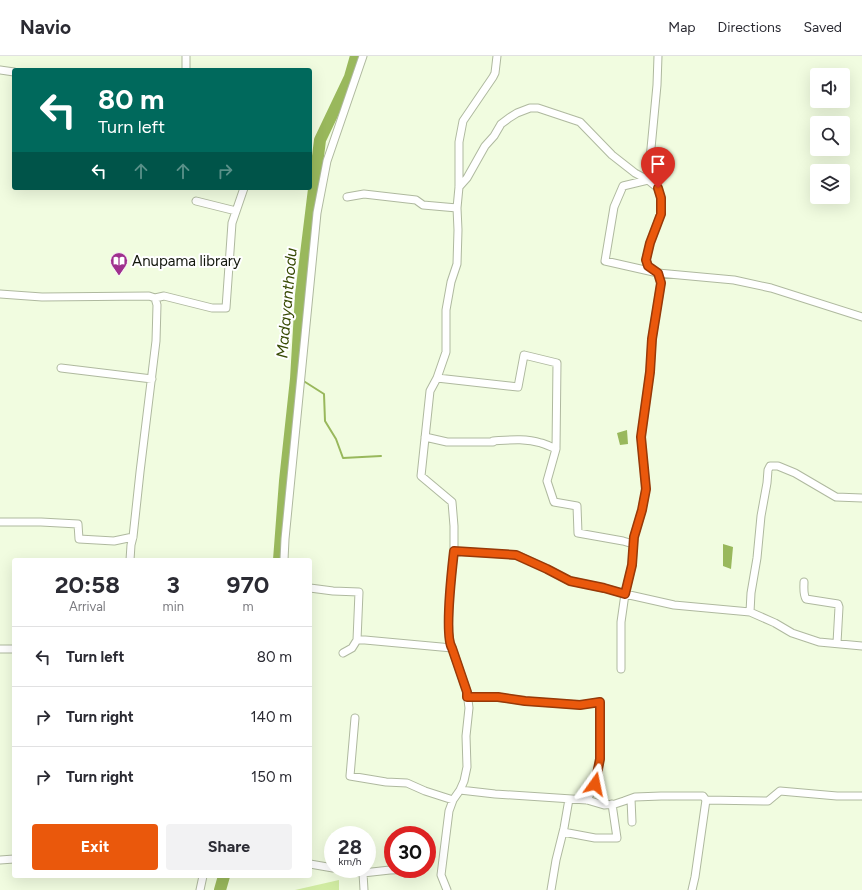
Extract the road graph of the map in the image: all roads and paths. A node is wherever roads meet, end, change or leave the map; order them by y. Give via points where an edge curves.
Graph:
1 (186, 56) edge
2 (363, 56) edge
3 (497, 56) edge
4 (658, 56) edge
5 (186, 68) edge
6 (0, 70) edge
7 (12, 72) edge
8 (648, 180) junction
9 (459, 187) junction
10 (243, 190) edge
11 (347, 197) dead end
12 (196, 201) dead end
13 (457, 208) junction
14 (236, 211) junction
15 (658, 273) junction
16 (0, 294) edge
17 (155, 298) junction
18 (862, 317) edge
19 (61, 368) dead end
20 (437, 378) junction
21 (152, 379) junction
22 (425, 437) junction
23 (556, 449) junction
24 (862, 498) edge
25 (0, 522) edge
26 (133, 537) junction
27 (633, 544) junction
28 (454, 551) junction
29 (130, 558) edge
30 (284, 558) edge
31 (804, 582) dead end
32 (312, 588) edge
33 (625, 594) junction
34 (750, 612) junction
35 (357, 640) junction
36 (837, 643) junction
37 (862, 646) edge
38 (452, 648) junction
39 (0, 649) edge
40 (12, 649) edge
41 (343, 653) dead end
42 (621, 669) dead end
43 (467, 697) junction
44 (355, 718) dead end
45 (460, 790) junction
46 (862, 796) edge
47 (569, 799) junction
48 (631, 799) junction
49 (453, 800) junction
50 (586, 800) junction
51 (706, 800) junction
52 (612, 804) junction
53 (632, 822) dead end
54 (563, 832) junction
55 (12, 859) edge
56 (0, 860) edge
57 (312, 864) edge
58 (324, 866) edge
59 (203, 878) edge
60 (363, 878) edge
61 (200, 890) edge
62 (364, 890) edge
63 (447, 890) edge
64 (551, 890) edge
65 (692, 890) edge

1 - 5 street
2 - 30 street via 327,161 317,213
3 - 9 street via 493,77 463,121 459,142
4 - 8 street
6 - 7 street
8 - 9 street via 618,160 580,122 538,108 530,108 501,124 485,146 468,178
8 - 15 street via 658,188 661,198 661,214 646,260 648,266
8 - 15 street via 623,186 614,207 604,261
9 - 13 street
10 - 14 street
11 - 13 street via 364,194
12 - 14 street
13 - 20 street via 457,264 446,310 446,352
14 - 17 street via 232,223 226,308 212,308 164,296
15 - 18 street via 734,280 771,288
15 - 27 street via 661,283 641,437 646,489
16 - 17 street
17 - 21 street via 156,341
19 - 21 street
20 - 22 street via 430,391
20 - 23 street via 518,387 524,355 557,363
21 - 26 street
22 - 23 street via 447,442 529,440
22 - 28 street via 421,476 452,502
23 - 27 street via 547,481 554,502 577,506 578,534 623,540
24 - 34 street via 836,497 794,473 778,466 770,466 761,516
25 - 26 street via 78,524 80,539 114,541
26 - 29 street
27 - 33 street via 632,565
28 - 33 street via 516,555 570,581
28 - 38 street via 448,632
31 - 36 street via 806,599 838,604
32 - 35 street via 359,592
33 - 34 street via 674,605
33 - 42 street via 621,622
34 - 36 street via 792,634 819,642
35 - 38 street
35 - 41 street via 352,648
36 - 37 street
38 - 43 street
39 - 40 street
43 - 45 street via 467,767
43 - 50 street via 498,697 580,705 600,702 600,759 595,784
44 - 49 street via 350,776 407,783
45 - 47 street
45 - 49 street
46 - 51 street via 780,791 768,801
47 - 50 street
47 - 54 street
48 - 51 street via 703,796
48 - 52 street
48 - 53 street
49 - 63 street via 449,811 441,875
50 - 52 street via 604,805
51 - 65 street
52 - 54 street via 617,838 595,838
54 - 64 street
55 - 56 street
57 - 58 street
59 - 61 street
60 - 62 street

